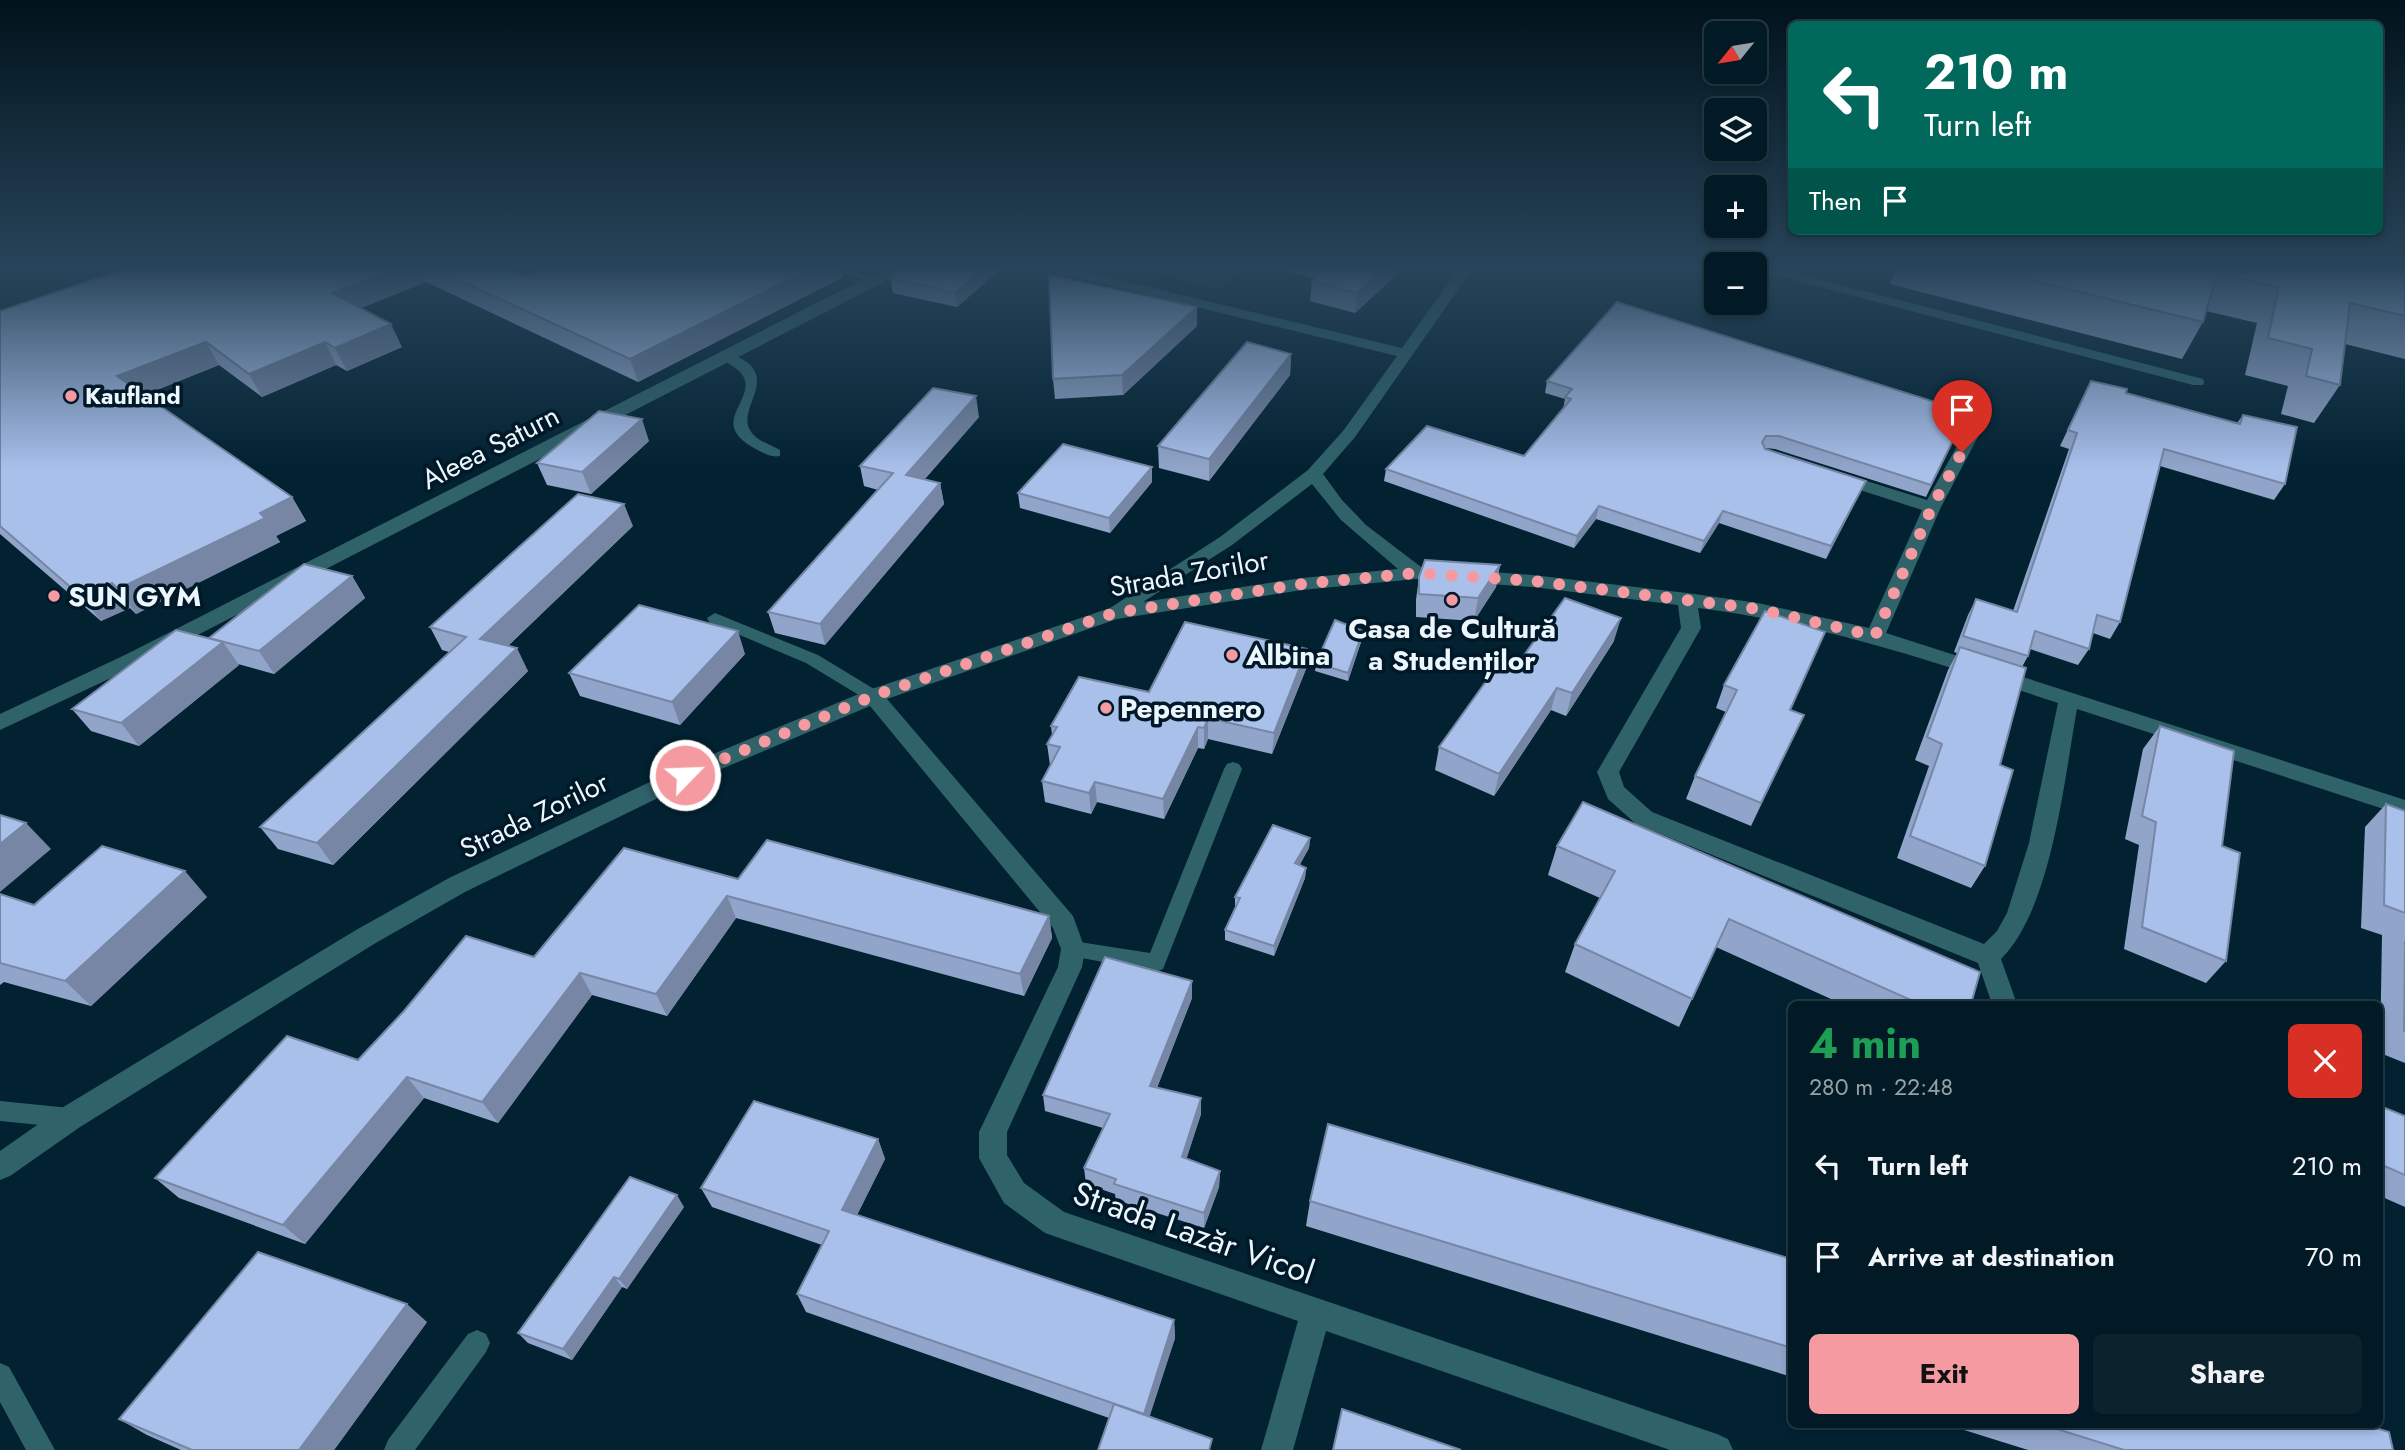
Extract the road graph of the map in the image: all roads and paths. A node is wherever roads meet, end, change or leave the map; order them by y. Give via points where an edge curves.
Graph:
1 (767, 335) edge
2 (1329, 335) edge
3 (1417, 335) edge
4 (2027, 335) edge
5 (1404, 353) junction
6 (725, 356) junction
7 (2198, 382) dead end
8 (1972, 433) dead end
9 (775, 453) dead end
10 (1819, 471) edge
11 (1314, 474) junction
12 (1932, 507) junction
13 (1416, 573) junction
14 (1687, 598) junction
15 (1114, 613) junction
16 (715, 618) dead end
17 (1875, 636) junction
18 (873, 696) junction
19 (2069, 698) junction
20 (0, 723) edge
21 (1233, 769) dead end
22 (2405, 808) edge
23 (1073, 949) junction
24 (1988, 956) junction
25 (2003, 1001) edge
26 (0, 1111) edge
27 (70, 1118) junction
28 (0, 1167) edge
29 (1316, 1312) junction
30 (477, 1343) dead end
31 (0, 1376) edge
32 (41, 1450) edge
33 (398, 1450) edge
34 (1277, 1450) edge
35 (1717, 1450) edge

1 - 6 street, Aleea Saturn
2 - 5 street
3 - 5 street
4 - 7 lane
5 - 11 street via 1349,435
6 - 9 lane via 751,373 753,384 742,407 741,426 747,436
6 - 20 street, Aleea Saturn
8 - 12 street
10 - 12 street
11 - 13 street via 1352,522
11 - 15 street via 1226,541
12 - 17 street
13 - 14 street, Strada Zorilor
13 - 15 street, Strada Zorilor via 1302,584
14 - 17 street, Strada Zorilor
14 - 24 street via 1691,628 1608,772 1610,787 1644,818
15 - 18 street, Strada Zorilor
16 - 18 lane via 812,659
17 - 19 street, Strada Zorilor
18 - 23 street via 1064,923
18 - 27 street, Strada Zorilor via 685,775 457,885
19 - 22 street, Strada Zorilor
19 - 24 street via 2040,843 2019,914 2006,938
21 - 23 lane via 1156,963
23 - 29 street, Strada Lazăr Vicol via 1070,967 993,1132 993,1158 1014,1193 1055,1223
24 - 25 street
26 - 27 lane
27 - 28 street, Strada Zorilor
29 - 34 street
29 - 35 street, Strada Lazăr Vicol
30 - 33 lane
31 - 32 lane

